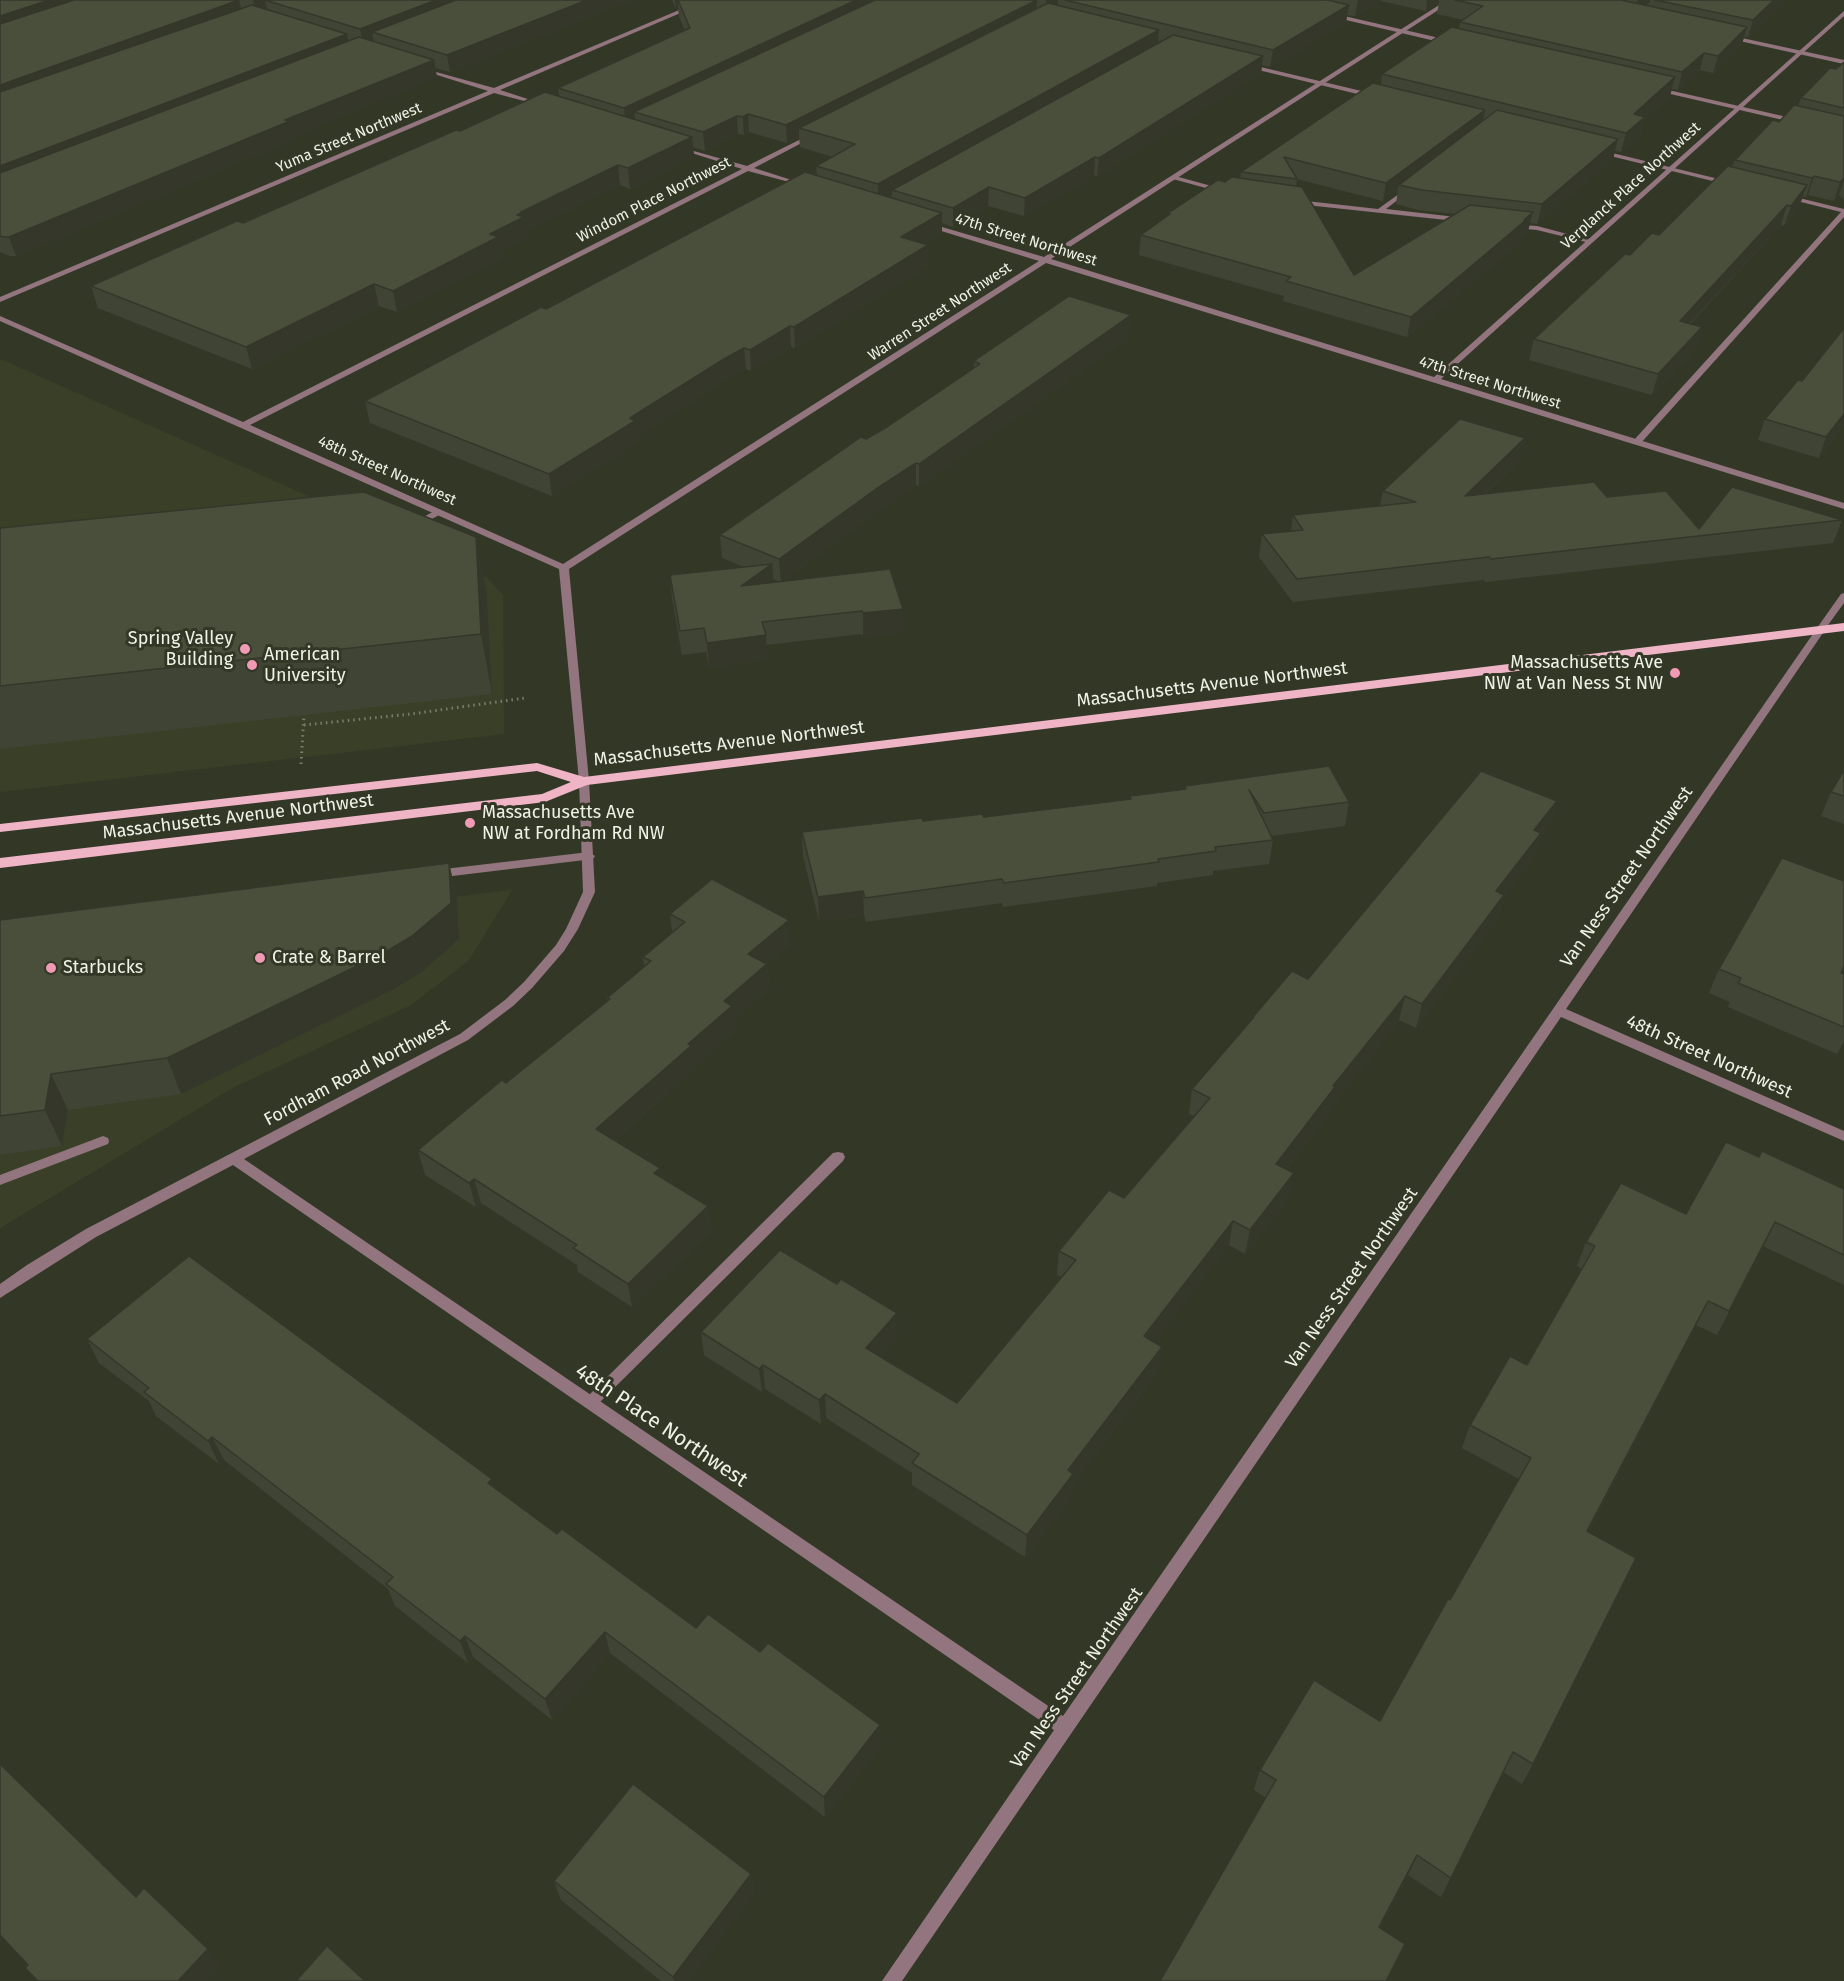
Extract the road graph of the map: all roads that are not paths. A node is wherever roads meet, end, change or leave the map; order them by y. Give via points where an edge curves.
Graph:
1 (708, 0) edge
2 (1451, 0) edge
3 (1319, 12) edge
4 (1844, 13) edge
5 (1402, 31) junction
6 (1718, 35) edge
7 (1460, 44) edge
8 (1799, 52) junction
9 (1844, 62) edge
10 (1236, 63) edge
11 (417, 67) edge
12 (1321, 84) junction
13 (1645, 86) edge
14 (495, 91) junction
15 (1379, 98) edge
16 (547, 107) edge
17 (1738, 107) junction
18 (1802, 122) edge
19 (817, 133) edge
20 (669, 144) edge
21 (1593, 150) edge
22 (747, 168) junction
23 (1670, 169) junction
24 (1175, 177) junction
25 (1417, 182) edge
26 (1740, 186) edge
27 (813, 189) edge
28 (1230, 193) edge
29 (1775, 194) edge
30 (1287, 200) edge
31 (1379, 211) junction
32 (1844, 212) edge
33 (914, 220) edge
34 (1469, 221) edge
35 (1503, 224) edge
36 (1590, 241) junction
37 (1046, 260) junction
38 (0, 300) edge
39 (0, 318) edge
40 (1436, 380) junction
41 (243, 426) junction
42 (1637, 442) junction
43 (1844, 506) edge
44 (438, 512) junction
45 (402, 531) edge
46 (564, 568) junction
47 (1844, 596) edge
48 (1844, 627) edge
49 (1820, 630) junction
50 (584, 781) junction
51 (0, 828) edge
52 (589, 856) junction
53 (0, 863) edge
54 (422, 876) edge
55 (1559, 1011) junction
56 (1844, 1136) edge
57 (103, 1141) dead end
58 (838, 1157) dead end
59 (232, 1158) junction
60 (0, 1180) edge
61 (0, 1292) edge
62 (590, 1403) junction
63 (1066, 1728) junction
64 (891, 1981) edge

1 - 14 street, Yuma Street Northwest
2 - 5 street, Warren Street Northwest
3 - 5 street
4 - 8 street, Verplanck Place Northwest
5 - 7 street
5 - 12 street, Warren Street Northwest
6 - 8 street
8 - 9 street
8 - 17 street, Verplanck Place Northwest
10 - 12 street
11 - 14 street
12 - 15 street
12 - 24 street, Warren Street Northwest
13 - 17 street
14 - 16 street
14 - 38 street, Yuma Street Northwest
17 - 18 street
17 - 23 street, Verplanck Place Northwest
19 - 22 street, Windom Place Northwest
20 - 22 street
21 - 23 street
22 - 27 street
22 - 41 street, Windom Place Northwest
23 - 26 street
23 - 36 street, Verplanck Place Northwest
24 - 28 street
24 - 37 street, Warren Street Northwest
25 - 31 street
29 - 32 street
30 - 31 street
31 - 34 street
32 - 42 street
33 - 37 street, 47th Street Northwest
35 - 36 street
36 - 40 street, Verplanck Place Northwest
37 - 40 street, 47th Street Northwest
37 - 46 street, Warren Street Northwest
39 - 41 street, 48th Street Northwest
40 - 42 street, 47th Street Northwest
41 - 44 street, 48th Street Northwest
42 - 43 street, 47th Street Northwest
44 - 45 street
44 - 46 street, 48th Street Northwest
46 - 50 street
47 - 49 street, Van Ness Street Northwest
48 - 49 main road, Massachusetts Avenue Northwest
49 - 50 main road, Massachusetts Avenue Northwest
49 - 55 street, Van Ness Street Northwest
50 - 51 main road, Massachusetts Avenue Northwest via 537,768
50 - 52 street, Fordham Road Northwest
50 - 53 main road, Massachusetts Avenue Northwest via 545,798
52 - 54 street
52 - 59 street, Fordham Road Northwest via 590,891 573,929 545,967 509,1003 464,1037 429,1057
55 - 56 street, 48th Street Northwest
55 - 63 street, Van Ness Street Northwest
57 - 60 street
58 - 62 street
59 - 61 street, Fordham Road Northwest via 91,1233
59 - 62 street, 48th Place Northwest
62 - 63 street, 48th Place Northwest
63 - 64 street, Van Ness Street Northwest

